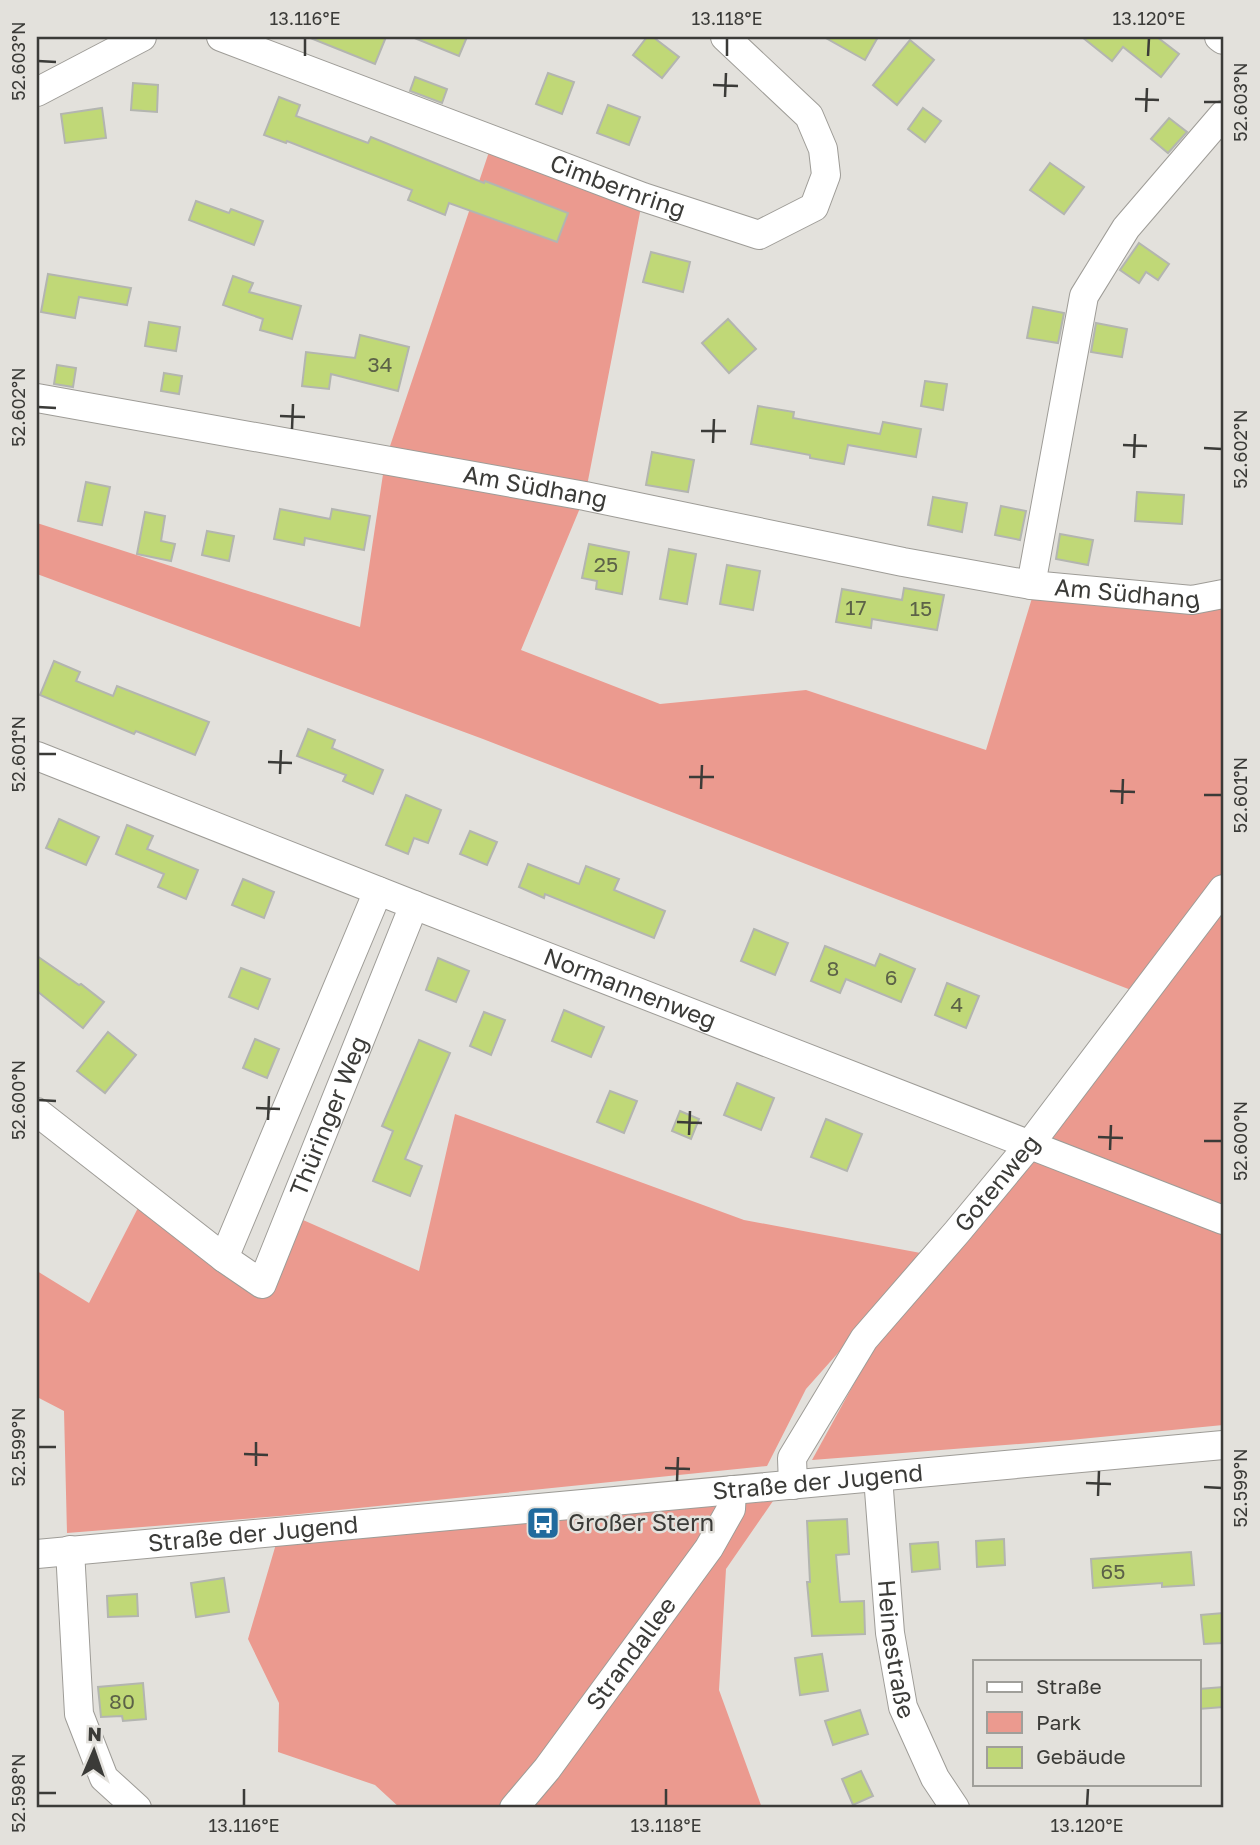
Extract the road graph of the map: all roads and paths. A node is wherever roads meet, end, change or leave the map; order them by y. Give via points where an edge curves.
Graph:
1 (142, 37) edge
2 (221, 37) edge
3 (725, 37) edge
4 (37, 92) edge
5 (1223, 115) edge
6 (37, 397) edge
7 (1031, 585) junction
8 (1223, 594) edge
9 (37, 755) edge
10 (1223, 889) edge
11 (378, 891) junction
12 (414, 905) junction
13 (37, 1112) edge
14 (1030, 1144) junction
15 (1223, 1220) edge
16 (225, 1258) junction
17 (1223, 1445) edge
18 (878, 1476) junction
19 (793, 1485) junction
20 (732, 1490) junction
21 (71, 1550) junction
22 (37, 1553) edge
23 (137, 1808) edge
24 (514, 1808) edge
25 (955, 1808) edge

1 - 4 street
2 - 3 street, Cimbernring via 643,197 759,235 814,207 826,174 823,149 809,116
5 - 7 street, Am Südhang via 1126,228 1084,296
6 - 7 street, Am Südhang via 585,496
7 - 8 street, Am Südhang via 1192,600
9 - 11 street, Normannenweg
10 - 14 street, Gotenweg
11 - 12 street, Normannenweg
11 - 16 street, Thüringer Weg
12 - 14 street, Normannenweg
12 - 16 street, Thüringer Weg via 262,1284
13 - 16 street, Thüringer Weg
14 - 15 street, Normannenweg
14 - 19 street, Gotenweg via 864,1339 792,1458
17 - 18 street, Straße der Jugend
18 - 19 street, Straße der Jugend
18 - 25 street, Heinestraße via 890,1633 903,1707 935,1778
19 - 20 street, Straße der Jugend
20 - 21 street, Straße der Jugend
20 - 24 street, Strandallee via 731,1509 709,1548
21 - 22 street, Straße der Jugend
21 - 23 street via 79,1714 104,1778

